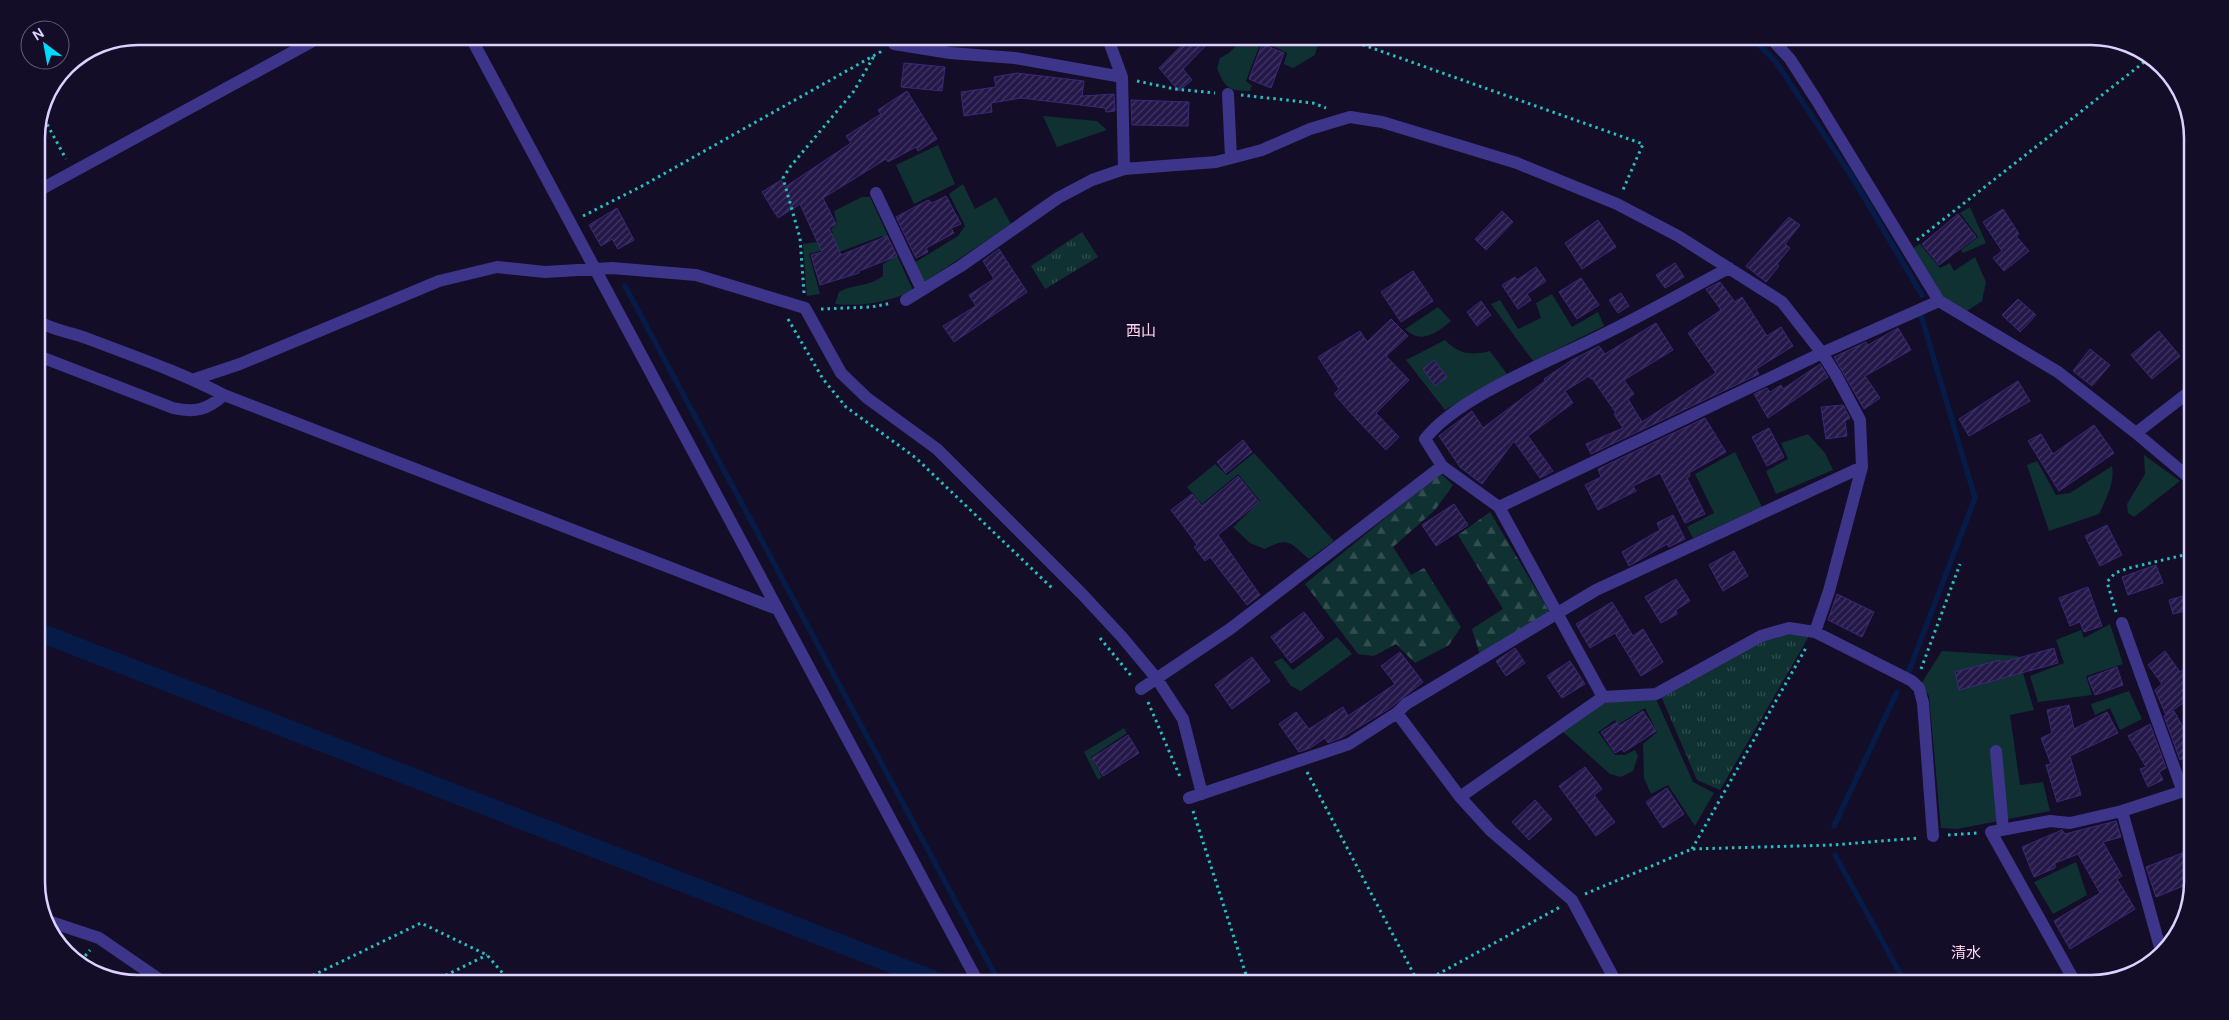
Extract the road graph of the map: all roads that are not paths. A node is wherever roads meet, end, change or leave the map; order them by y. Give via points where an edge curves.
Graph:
1 (306, 45) edge
2 (475, 45) edge
3 (900, 45) edge
4 (1110, 45) edge
5 (1778, 45) edge
6 (1122, 77) junction
7 (1228, 94) dead end
8 (1232, 158) junction
9 (1124, 169) junction
10 (45, 187) edge
11 (876, 193) dead end
12 (1729, 268) junction
13 (595, 269) junction
14 (922, 290) junction
15 (906, 300) road end
16 (1939, 300) junction
17 (45, 325) edge
18 (1822, 353) junction
19 (45, 358) edge
20 (194, 379) junction
21 (224, 395) junction
22 (2184, 396) edge
23 (2136, 433) junction
24 (1442, 466) junction
25 (1862, 468) junction
26 (2184, 473) edge
27 (1499, 507) junction
28 (777, 609) junction
29 (1557, 612) junction
30 (2122, 624) road end
31 (1815, 632) junction
32 (1157, 680) junction
33 (1142, 689) road end
34 (1604, 697) junction
35 (1397, 713) junction
36 (1996, 751) dead end
37 (2184, 780) edge
38 (2184, 791) edge
39 (1202, 794) junction
40 (1460, 797) junction
41 (1189, 798) road end
42 (2122, 811) junction
43 (1997, 831) junction
44 (1934, 836) road end
45 (56, 924) edge
46 (2160, 945) edge
47 (153, 975) edge
48 (974, 975) edge
49 (1612, 975) edge
50 (2071, 975) edge

1 - 10 street
2 - 13 street
3 - 6 street via 1015,58
4 - 6 street
5 - 16 street via 1811,92
6 - 9 street
7 - 8 street
8 - 9 street
8 - 12 street via 1350,117 1382,122 1517,163 1617,204
9 - 14 street via 1092,180 1058,198
11 - 14 street
12 - 18 street via 1782,302
12 - 24 street via 1483,394 1434,427 1425,439
13 - 20 street via 545,272 497,267 439,281 240,364
13 - 28 street
13 - 32 street via 696,274 805,308 841,373 867,398 937,449 1082,594
14 - 15 street
16 - 18 street
16 - 23 street via 2058,372
17 - 20 street
18 - 25 street via 1860,420
18 - 27 street
19 - 21 street via 190,412 212,406
20 - 21 street
21 - 28 street
22 - 23 street
23 - 26 street
24 - 27 street
24 - 32 street via 1230,629
25 - 29 street via 1596,590
25 - 31 street
27 - 29 street
28 - 48 street
29 - 34 street
29 - 35 street via 1406,704
30 - 37 street
31 - 34 street via 1789,628 1761,636 1656,694
31 - 44 street via 1912,681 1919,688
32 - 33 street
32 - 39 street via 1183,719
34 - 40 street
35 - 39 street via 1349,744
35 - 40 street
36 - 43 street
38 - 42 street
39 - 41 street
40 - 49 street via 1491,831 1572,900
42 - 43 street via 2070,822
42 - 46 street
43 - 50 street
45 - 47 street via 99,938

